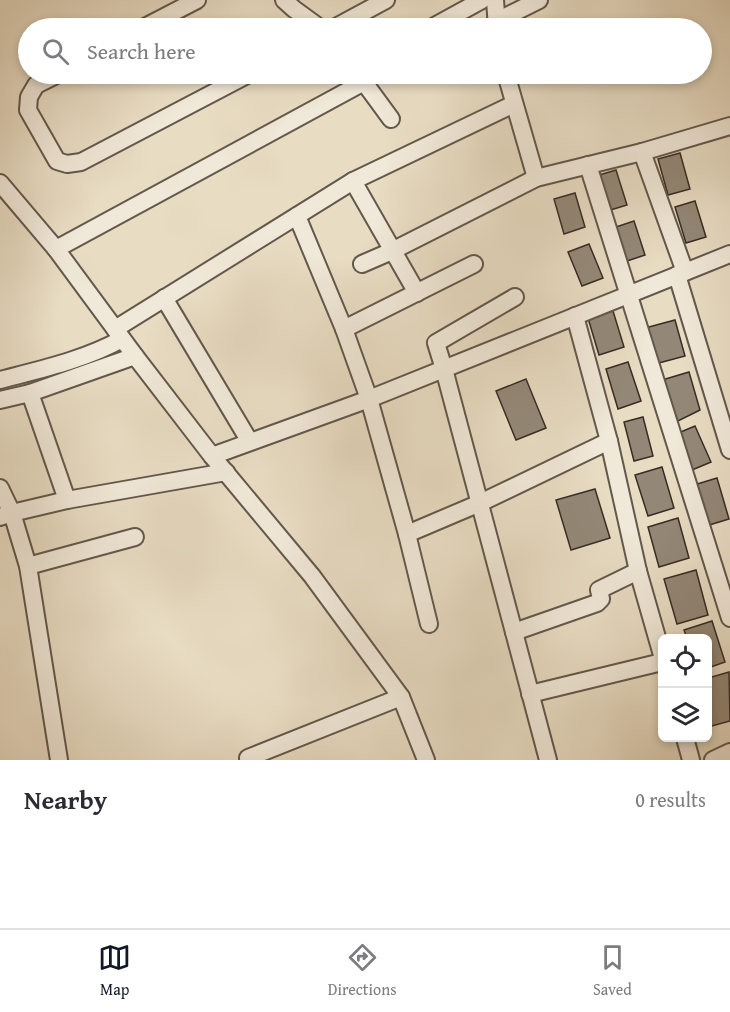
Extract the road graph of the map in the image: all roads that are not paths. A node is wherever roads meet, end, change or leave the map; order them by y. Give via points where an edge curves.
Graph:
1 (197, 0) edge
2 (284, 0) edge
3 (386, 0) edge
4 (495, 0) edge
5 (539, 0) edge
6 (475, 1) edge
7 (162, 18) edge
8 (306, 18) edge
9 (353, 18) edge
10 (447, 18) edge
11 (496, 18) edge
12 (509, 18) edge
13 (38, 84) edge
14 (230, 84) edge
15 (351, 84) edge
16 (370, 84) edge
17 (509, 84) edge
18 (514, 104) junction
19 (391, 119) dead end
20 (730, 126) edge
21 (642, 152) junction
22 (588, 165) junction
23 (536, 178) junction
24 (353, 181) junction
25 (0, 183) edge
26 (297, 216) junction
27 (56, 249) junction
28 (393, 251) junction
29 (730, 254) edge
30 (362, 264) dead end
31 (474, 264) dead end
32 (681, 274) junction
33 (417, 293) junction
34 (629, 295) junction
35 (515, 297) dead end
36 (164, 298) junction
37 (575, 316) junction
38 (344, 329) junction
39 (116, 330) junction
40 (135, 356) junction
41 (444, 369) junction
42 (0, 380) edge
43 (30, 393) junction
44 (369, 399) junction
45 (0, 400) edge
46 (609, 441) junction
47 (250, 442) junction
48 (730, 450) edge
49 (212, 456) junction
50 (226, 472) junction
51 (0, 488) edge
52 (67, 500) junction
53 (480, 503) junction
54 (6, 515) edge
55 (407, 534) junction
56 (135, 537) dead end
57 (28, 566) junction
58 (639, 571) junction
59 (730, 618) edge
60 (429, 624) dead end
61 (514, 632) junction
62 (658, 638) edge
63 (658, 663) edge
64 (530, 694) junction
65 (400, 697) junction
66 (686, 742) edge
67 (248, 758) dead end
68 (59, 760) edge
69 (426, 760) edge
70 (548, 760) edge
71 (691, 760) edge

1 - 7 street
2 - 8 street
3 - 9 street
4 - 11 street
5 - 12 street
6 - 10 street
13 - 14 street via 29,97 28,110 57,161 67,164 81,162
15 - 27 street
16 - 19 street
17 - 18 street
18 - 23 street
18 - 24 street
20 - 21 street
21 - 22 street
21 - 32 street
22 - 23 street
22 - 34 street
23 - 28 street
24 - 26 street
24 - 28 street
25 - 27 street
26 - 36 street
26 - 38 street
27 - 39 street
28 - 30 street
28 - 33 street
29 - 32 street
31 - 33 street
32 - 34 street
32 - 48 street
33 - 38 street
34 - 37 street
34 - 59 street
35 - 41 street via 436,343
36 - 39 street
36 - 47 street
37 - 41 street
37 - 46 street
38 - 44 street
39 - 40 street
39 - 42 street via 104,349
40 - 43 street
40 - 49 street
41 - 44 street
41 - 53 street
43 - 45 street
43 - 52 street
44 - 47 street
44 - 55 street
46 - 53 street
46 - 58 street
47 - 49 street
49 - 50 street
50 - 52 street
50 - 65 street via 312,576
51 - 54 street
52 - 54 street
53 - 55 street
53 - 61 street
54 - 57 street
55 - 60 street
56 - 57 street
57 - 68 street
58 - 61 street via 599,590 601,599 597,603
58 - 62 street
61 - 64 street
63 - 64 street
64 - 70 street
65 - 67 street
65 - 69 street
66 - 71 street

